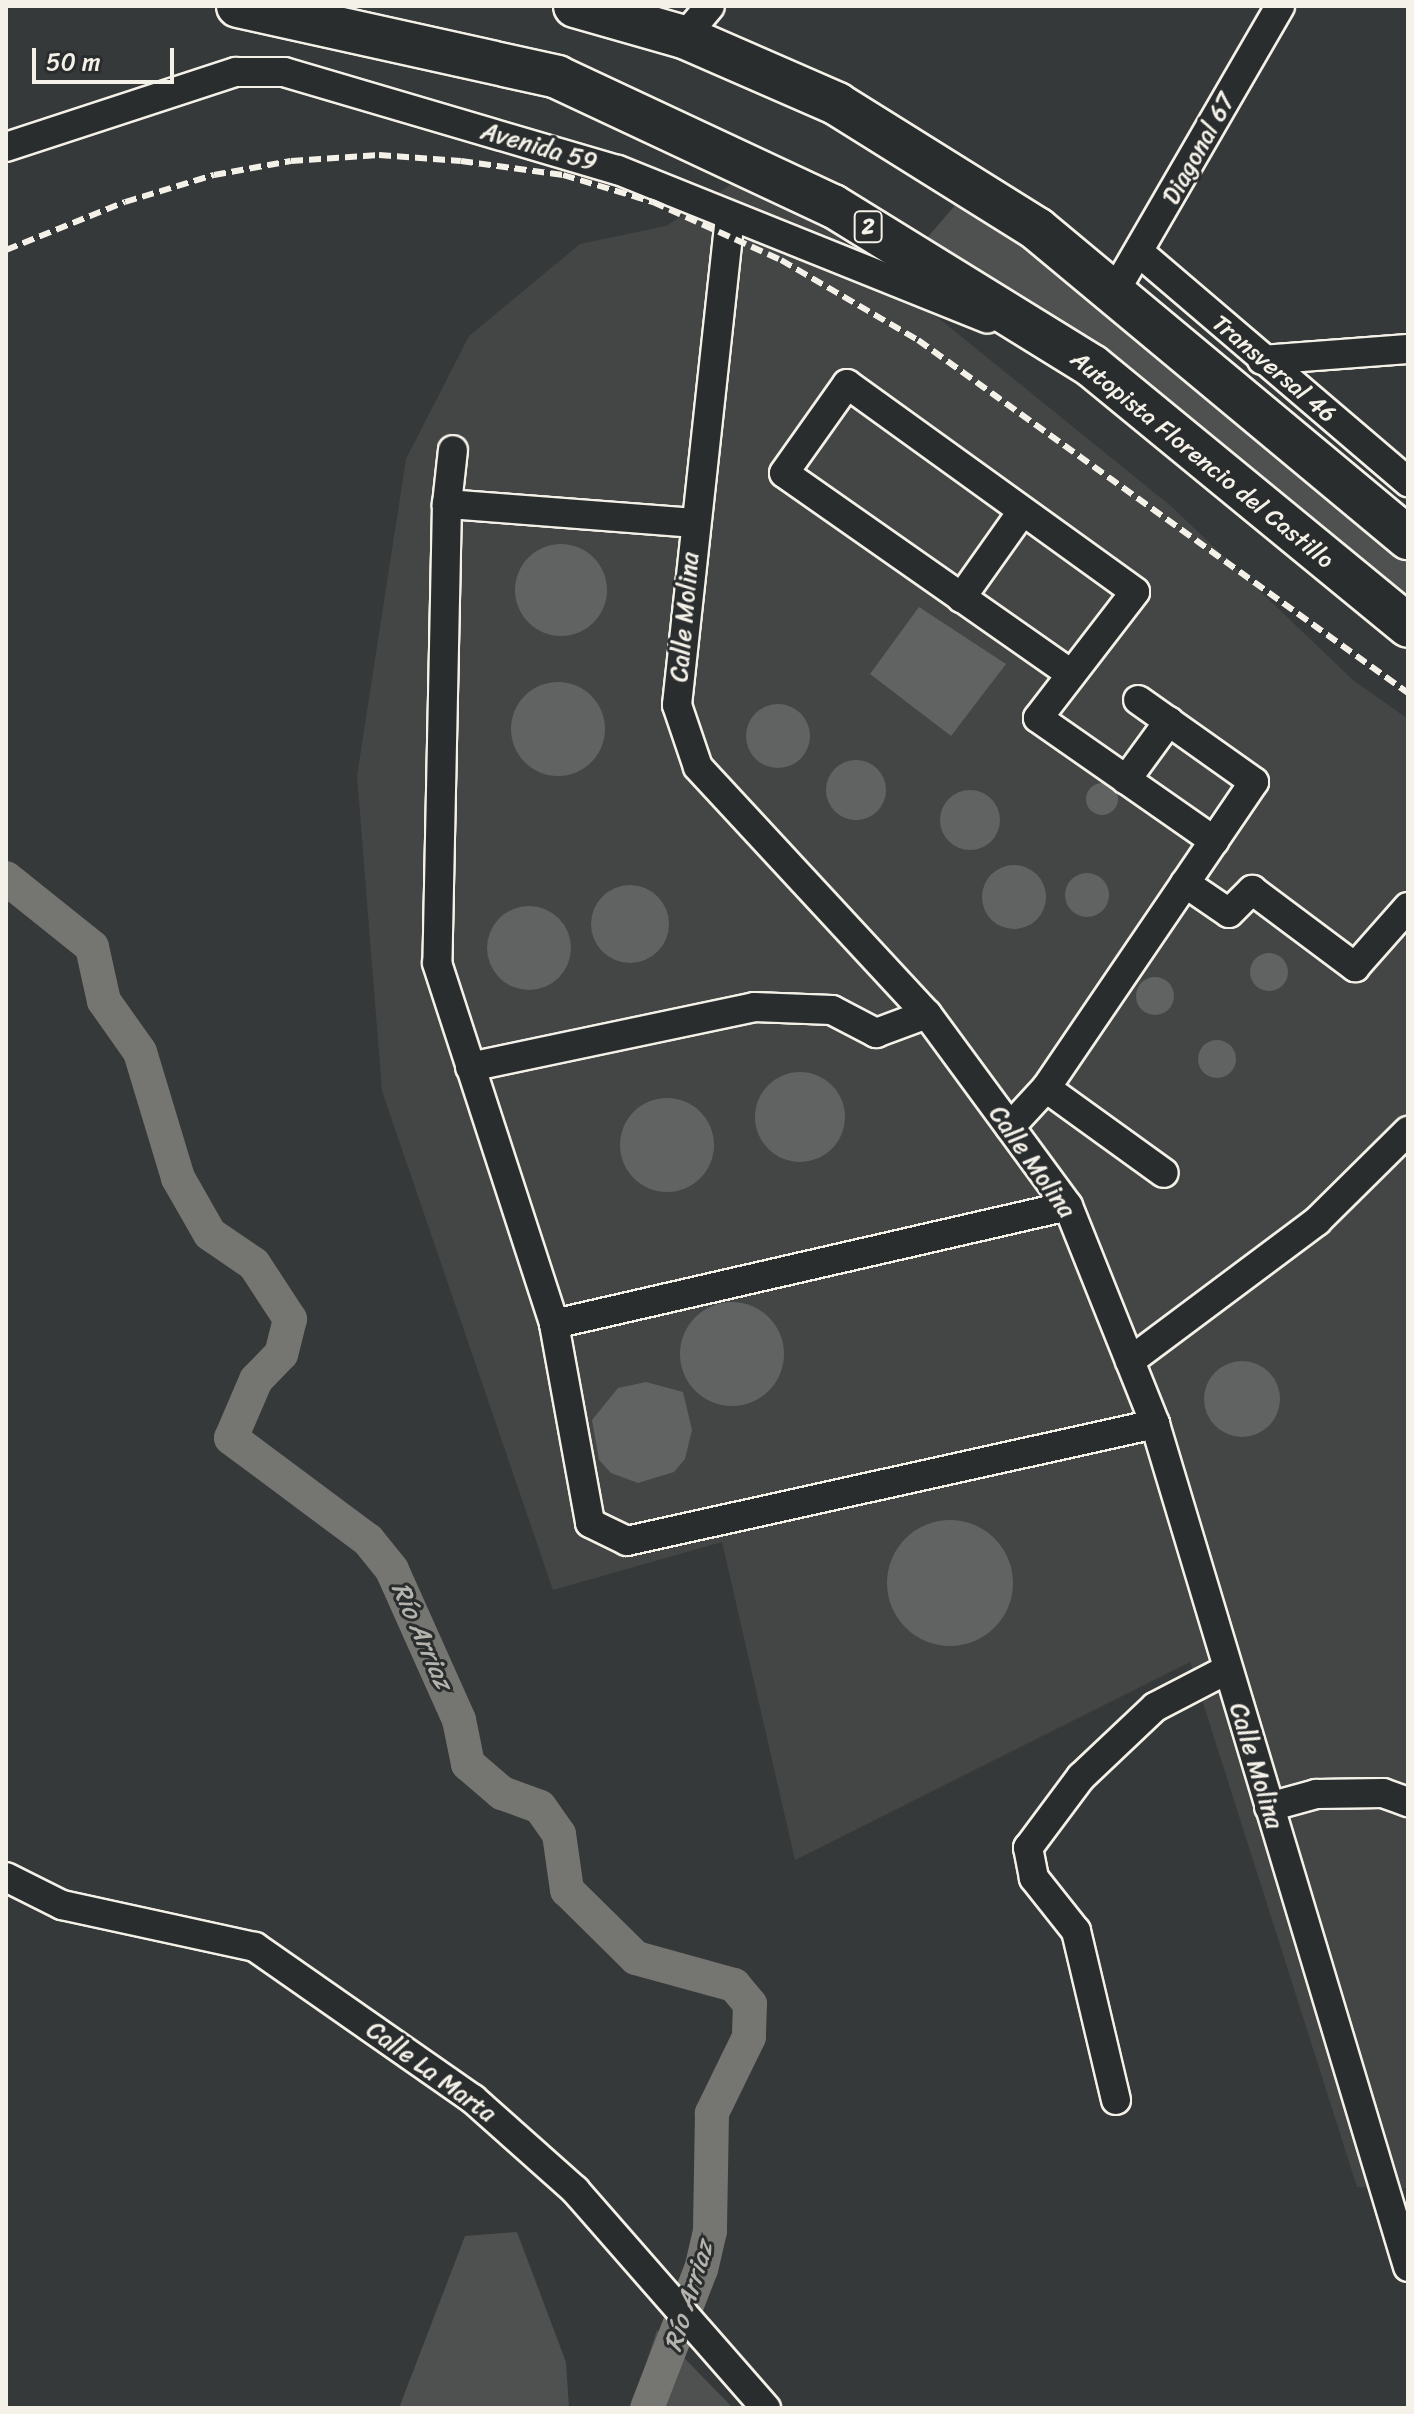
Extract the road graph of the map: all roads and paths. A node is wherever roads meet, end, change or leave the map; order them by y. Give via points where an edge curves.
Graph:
1 (238, 6) edge
2 (575, 6) edge
3 (1280, 6) edge
4 (697, 16) edge
5 (6, 147) edge
6 (730, 217) junction
7 (1140, 253) junction
8 (1115, 291) junction
9 (1058, 346) junction
10 (1408, 349) edge
11 (1262, 360) junction
12 (453, 450) dead end
13 (1408, 482) edge
14 (447, 504) junction
15 (1022, 512) junction
16 (694, 523) junction
17 (1408, 538) edge
18 (961, 598) junction
19 (1408, 626) edge
20 (1071, 674) junction
21 (1138, 700) dead end
22 (1169, 721) junction
23 (1126, 780) junction
24 (1214, 841) junction
25 (1185, 883) junction
26 (1408, 907) edge
27 (927, 1014) junction
28 (470, 1067) junction
29 (1046, 1088) junction
30 (1010, 1127) junction
31 (1408, 1131) edge
32 (1164, 1173) dead end
33 (1068, 1206) junction
34 (554, 1324) junction
35 (1130, 1361) junction
36 (1155, 1424) junction
37 (1226, 1670) junction
38 (1408, 1802) edge
39 (1269, 1807) junction
40 (6, 1877) edge
41 (1116, 2100) dead end
42 (1382, 2176) junction
43 (1408, 2189) edge
44 (1408, 2267) edge
45 (766, 2408) edge

1 - 9 highway, Autopista Florencio del Castillo / 2 via 557,77 833,206
2 - 4 highway
3 - 7 street, Diagonal 67
4 - 8 highway via 1037,229
5 - 6 street, Avenida 59 via 236,72 284,72 618,170
6 - 9 street, Avenida 59
6 - 16 street, Calle Molina
7 - 8 street, Diagonal 67
7 - 11 street, Transversal 46
8 - 17 highway
9 - 19 highway, Autopista Florencio del Castillo / 2 via 1092,366
10 - 11 street
11 - 13 street, Transversal 46
12 - 14 street
14 - 16 street
14 - 28 street via 437,963
15 - 18 street
15 - 18 street via 847,384 784,473
15 - 20 street via 1135,592
16 - 27 street, Calle Molina via 677,705 698,767
18 - 20 street
20 - 23 street via 1038,718
21 - 22 street
22 - 23 street
22 - 24 street via 1254,782
23 - 24 street
24 - 25 street
25 - 26 street via 1229,913 1252,890 1355,967
25 - 29 street
27 - 28 street via 876,1033 832,1010 754,1007
27 - 30 street, Calle Molina
28 - 34 street
29 - 30 street
29 - 32 street
30 - 33 street, Calle Molina
31 - 35 street via 1317,1221
33 - 34 street
33 - 35 street, Calle Molina
34 - 36 street via 590,1523 627,1541
35 - 36 street, Calle Molina
36 - 37 street, Calle Molina
37 - 39 street, Calle Molina
37 - 41 street via 1155,1707 1081,1777 1028,1848 1034,1878 1076,1931
38 - 39 street via 1383,1793 1316,1794
39 - 42 street, Calle Molina
40 - 45 street, Calle La Marta via 62,1905 255,1947 473,2099 575,2190
42 - 43 street
42 - 44 street, Calle Molina

